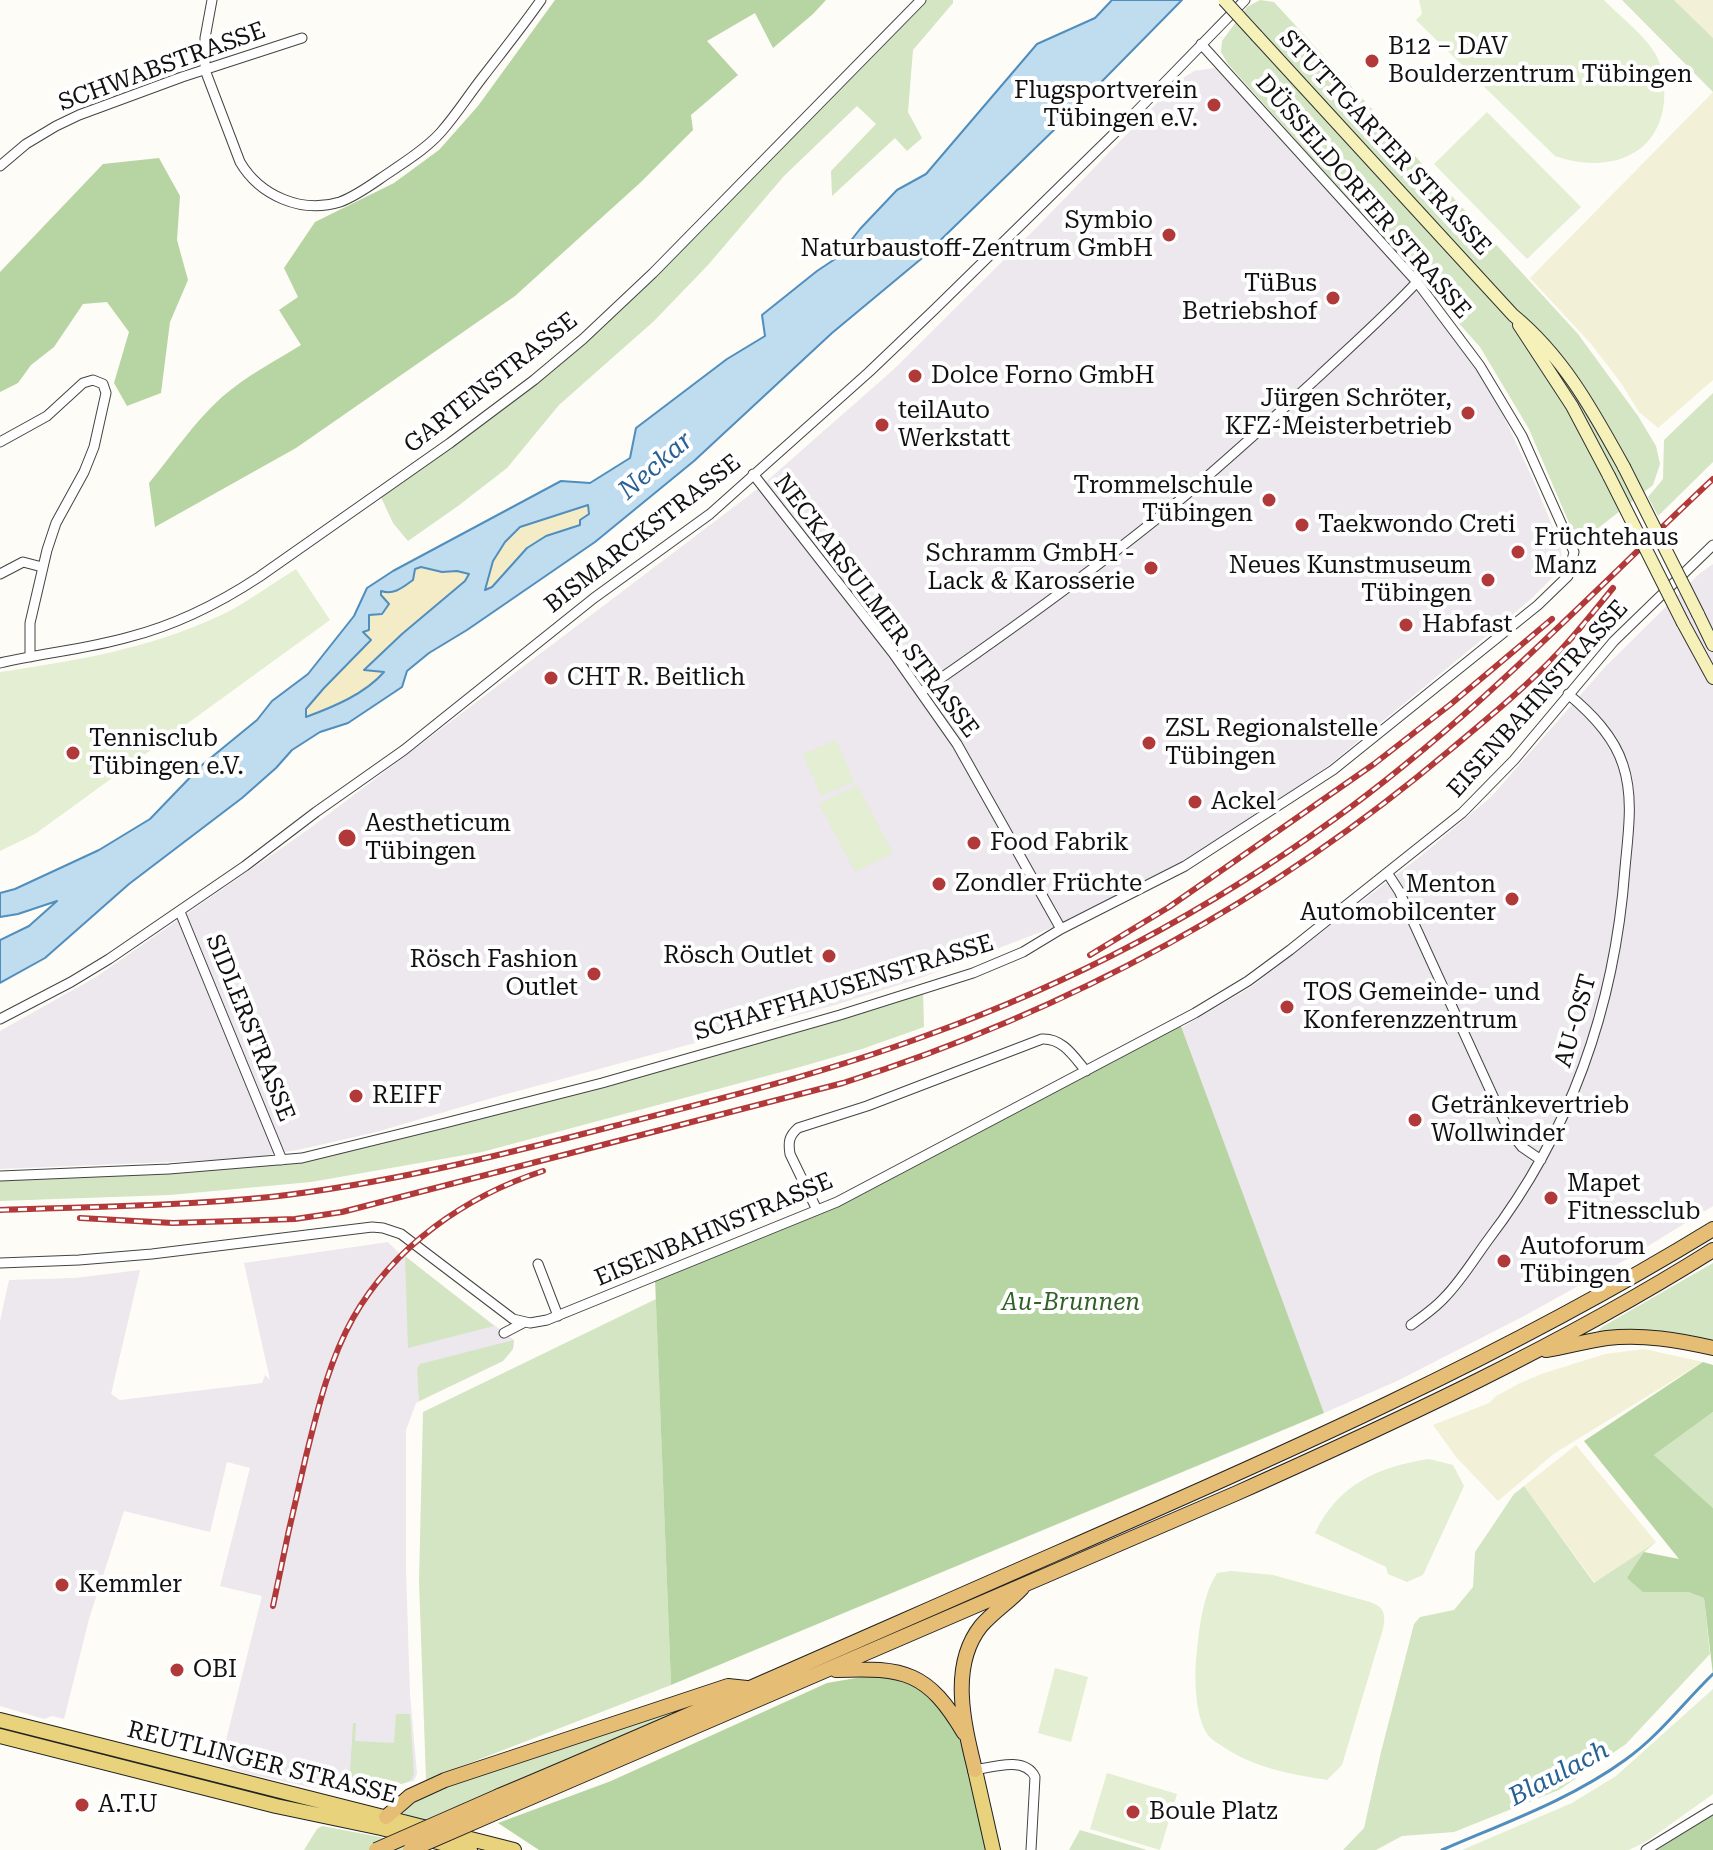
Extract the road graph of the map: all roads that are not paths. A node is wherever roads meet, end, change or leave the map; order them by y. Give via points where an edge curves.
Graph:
1 (212, 0) edge
2 (541, 0) edge
3 (921, 0) edge
4 (1224, 0) edge
5 (1245, 0) edge
6 (302, 38) dead end
7 (1201, 44) junction
8 (205, 70) junction
9 (0, 166) edge
10 (1417, 282) junction
11 (1513, 315) junction
12 (0, 442) edge
13 (753, 474) junction
14 (1713, 545) edge
15 (1574, 552) joint
16 (42, 567) junction
17 (0, 574) edge
18 (1713, 645) edge
19 (30, 657) junction
20 (0, 663) edge
21 (1713, 678) edge
22 (921, 692) junction
23 (1568, 694) junction
24 (1388, 874) junction
25 (180, 912) junction
26 (1061, 929) junction
27 (0, 1019) edge
28 (1086, 1071) junction
29 (282, 1160) junction
30 (1541, 1160) junction
31 (0, 1176) edge
32 (817, 1210) junction
33 (1713, 1229) edge
34 (1713, 1250) edge
35 (0, 1263) edge
36 (538, 1264) dead end
37 (558, 1316) junction
38 (525, 1322) junction
39 (1411, 1325) dead end
40 (504, 1333) dead end
41 (1713, 1348) edge
42 (1533, 1352) junction
43 (1027, 1582) junction
44 (824, 1671) junction
45 (748, 1688) junction
46 (0, 1720) edge
47 (0, 1736) edge
48 (967, 1739) junction
49 (975, 1770) junction
50 (502, 1803) junction
51 (1713, 1809) edge
52 (386, 1817) junction
53 (376, 1850) edge
54 (410, 1850) edge
55 (470, 1850) edge
56 (514, 1850) edge
57 (993, 1850) edge
58 (1031, 1850) edge
59 (1646, 1850) edge

1 - 8 street
2 - 8 street via 439,135 340,202 314,206 285,201 254,182 235,151
3 - 19 street, GARTENSTRASSE via 618,307 450,443 230,597 130,637
4 - 11 main road, STUTTGARTER STRASSE, bridge
5 - 7 street, BISMARCKSTRASSE
6 - 8 street, SCHWABSTRASSE
7 - 10 street, DÜSSELDORFER STRASSE
7 - 13 street, BISMARCKSTRASSE via 935,309
8 - 9 street, SCHWABSTRASSE via 79,115 26,144
10 - 15 street, DÜSSELDORFER STRASSE via 1480,366 1522,436
10 - 22 street via 1176,502
11 - 18 main road, STUTTGARTER STRASSE, bridge via 1577,384 1598,418
11 - 21 main road, STUTTGARTER STRASSE, bridge via 1572,406
12 - 16 street via 47,416 83,383 99,381 105,389 94,447 54,527
13 - 22 street, NECKARSULMER STRASSE
13 - 25 street, BISMARCKSTRASSE via 710,514 594,598 404,750
14 - 23 street, EISENBAHNSTRASSE
15 - 26 street, SCHAFFHAUSENSTRASSE via 1568,576 1538,605 1333,770 1185,866
16 - 17 street via 23,562
16 - 19 street via 30,623
19 - 20 street, GARTENSTRASSE
22 - 26 street, NECKARSULMER STRASSE via 957,744
23 - 24 street, EISENBAHNSTRASSE via 1493,782
23 - 30 street, AU-OST via 1616,747 1626,776 1629,817 1619,929 1604,999 1580,1080
24 - 28 street, EISENBAHNSTRASSE via 1248,981
24 - 30 street via 1508,1129
25 - 27 street, BISMARCKSTRASSE
25 - 29 street, SIDLERSTRASSE
26 - 29 street, SCHAFFHAUSENSTRASSE via 973,973 840,1015 572,1091
28 - 32 street, EISENBAHNSTRASSE
28 - 32 street via 1060,1043 1042,1039 798,1128 790,1135 790,1154
29 - 31 street, SCHAFFHAUSENSTRASSE
30 - 39 street, AU-OST via 1444,1298
32 - 37 street, EISENBAHNSTRASSE
33 - 45 highway via 1589,1302 1407,1395
34 - 42 highway
35 - 38 street via 152,1254 383,1228 401,1234 503,1313
36 - 37 street
37 - 38 street, EISENBAHNSTRASSE
38 - 40 street, EISENBAHNSTRASSE
41 - 42 highway via 1627,1337
42 - 43 highway via 1293,1468
43 - 44 highway
43 - 48 highway via 979,1629 967,1652 962,1687
44 - 48 highway via 871,1669 909,1675 935,1692
44 - 50 highway
45 - 50 highway
45 - 52 highway via 728,1686 445,1780 410,1796
46 - 52 main road, REUTLINGER STRASSE
47 - 55 main road, REUTLINGER STRASSE
48 - 49 highway
49 - 57 main road
49 - 58 street via 1015,1764 1032,1771
50 - 53 highway, bridge
50 - 54 highway, bridge
51 - 59 street
52 - 56 main road, REUTLINGER STRASSE

